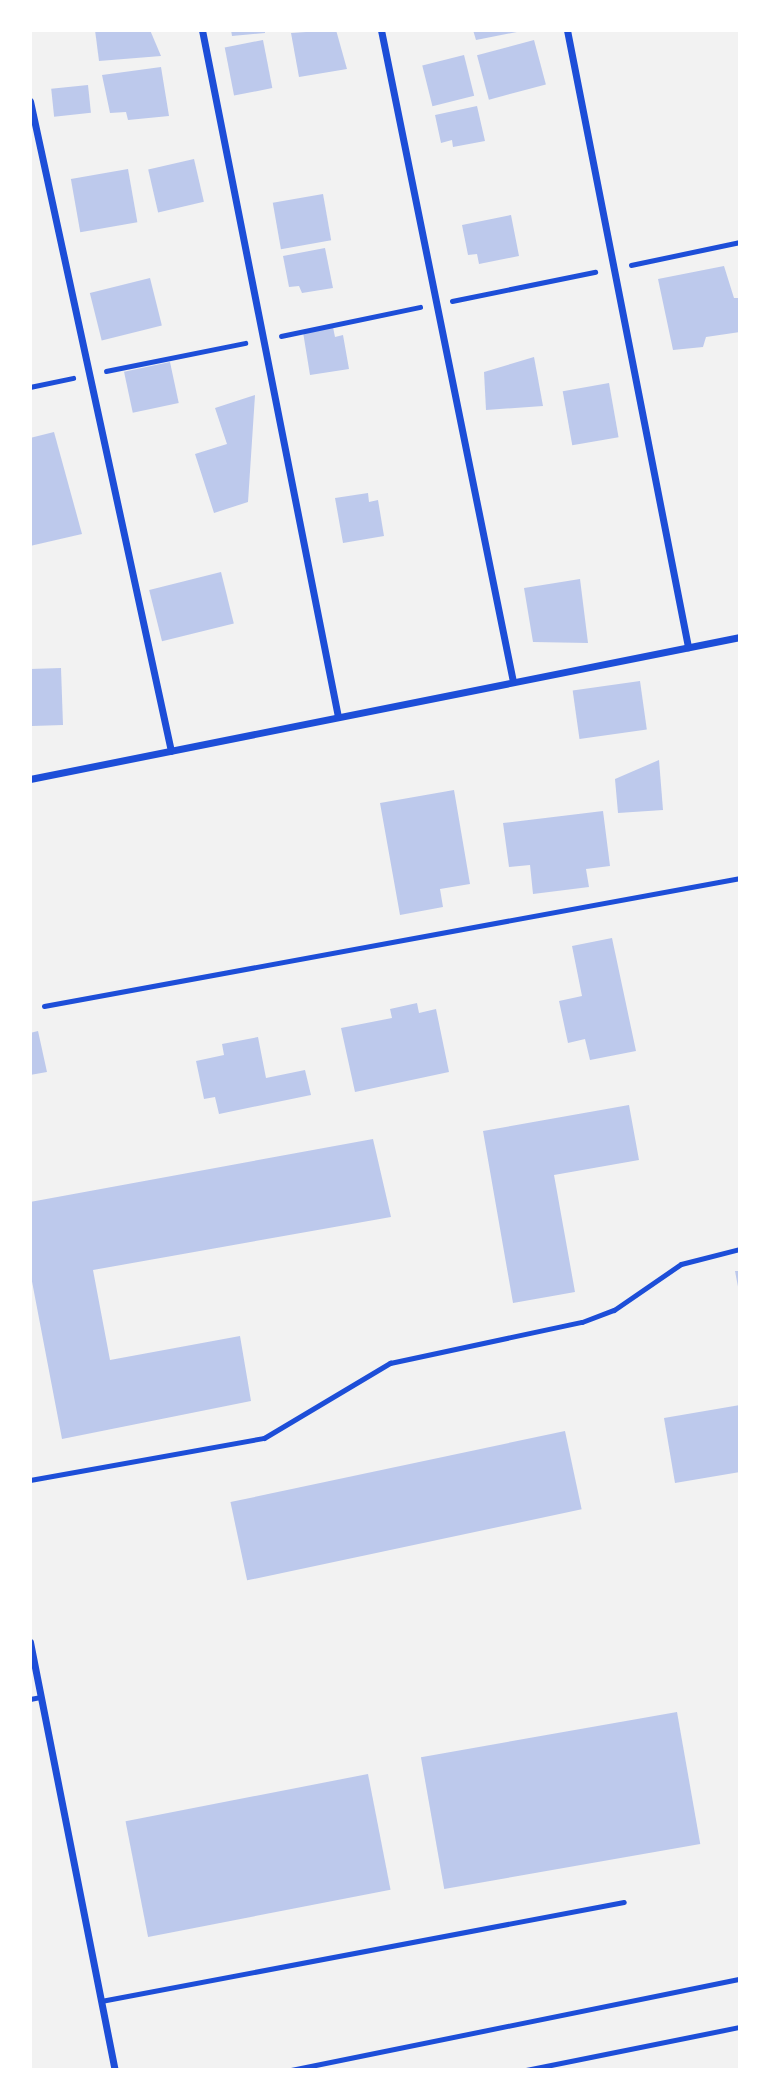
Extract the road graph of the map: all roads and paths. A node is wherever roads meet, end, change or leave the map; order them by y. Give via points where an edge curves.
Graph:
1 (202, 30) edge
2 (381, 30) edge
3 (567, 30) edge
4 (30, 101) edge
5 (740, 242) edge
6 (614, 268) junction
7 (437, 304) junction
8 (263, 339) junction
9 (89, 375) junction
10 (30, 387) edge
11 (740, 637) edge
12 (688, 648) junction
13 (513, 682) junction
14 (338, 717) junction
15 (171, 751) junction
16 (30, 779) edge
17 (740, 878) edge
18 (44, 1006) dead end
19 (740, 1249) edge
20 (30, 1480) edge
21 (30, 1642) edge
22 (40, 1697) junction
23 (30, 1699) edge
24 (624, 1902) dead end
25 (740, 1979) edge
26 (101, 2000) junction
27 (740, 2027) edge
28 (115, 2070) edge
29 (291, 2070) edge
30 (526, 2070) edge

1 - 8 street
2 - 7 street
3 - 6 street
4 - 9 street
5 - 6 path
6 - 7 path
6 - 12 street
7 - 8 path
7 - 13 street
8 - 9 path
8 - 14 street
9 - 10 path
9 - 15 street
11 - 12 street
12 - 13 street
13 - 14 street
14 - 15 street
15 - 16 street
17 - 18 lane
19 - 20 lane via 681,1264 614,1310 582,1322 390,1363 264,1438
21 - 22 street
22 - 23 lane
22 - 26 street
24 - 26 lane
25 - 29 lane
26 - 28 street
27 - 30 lane

